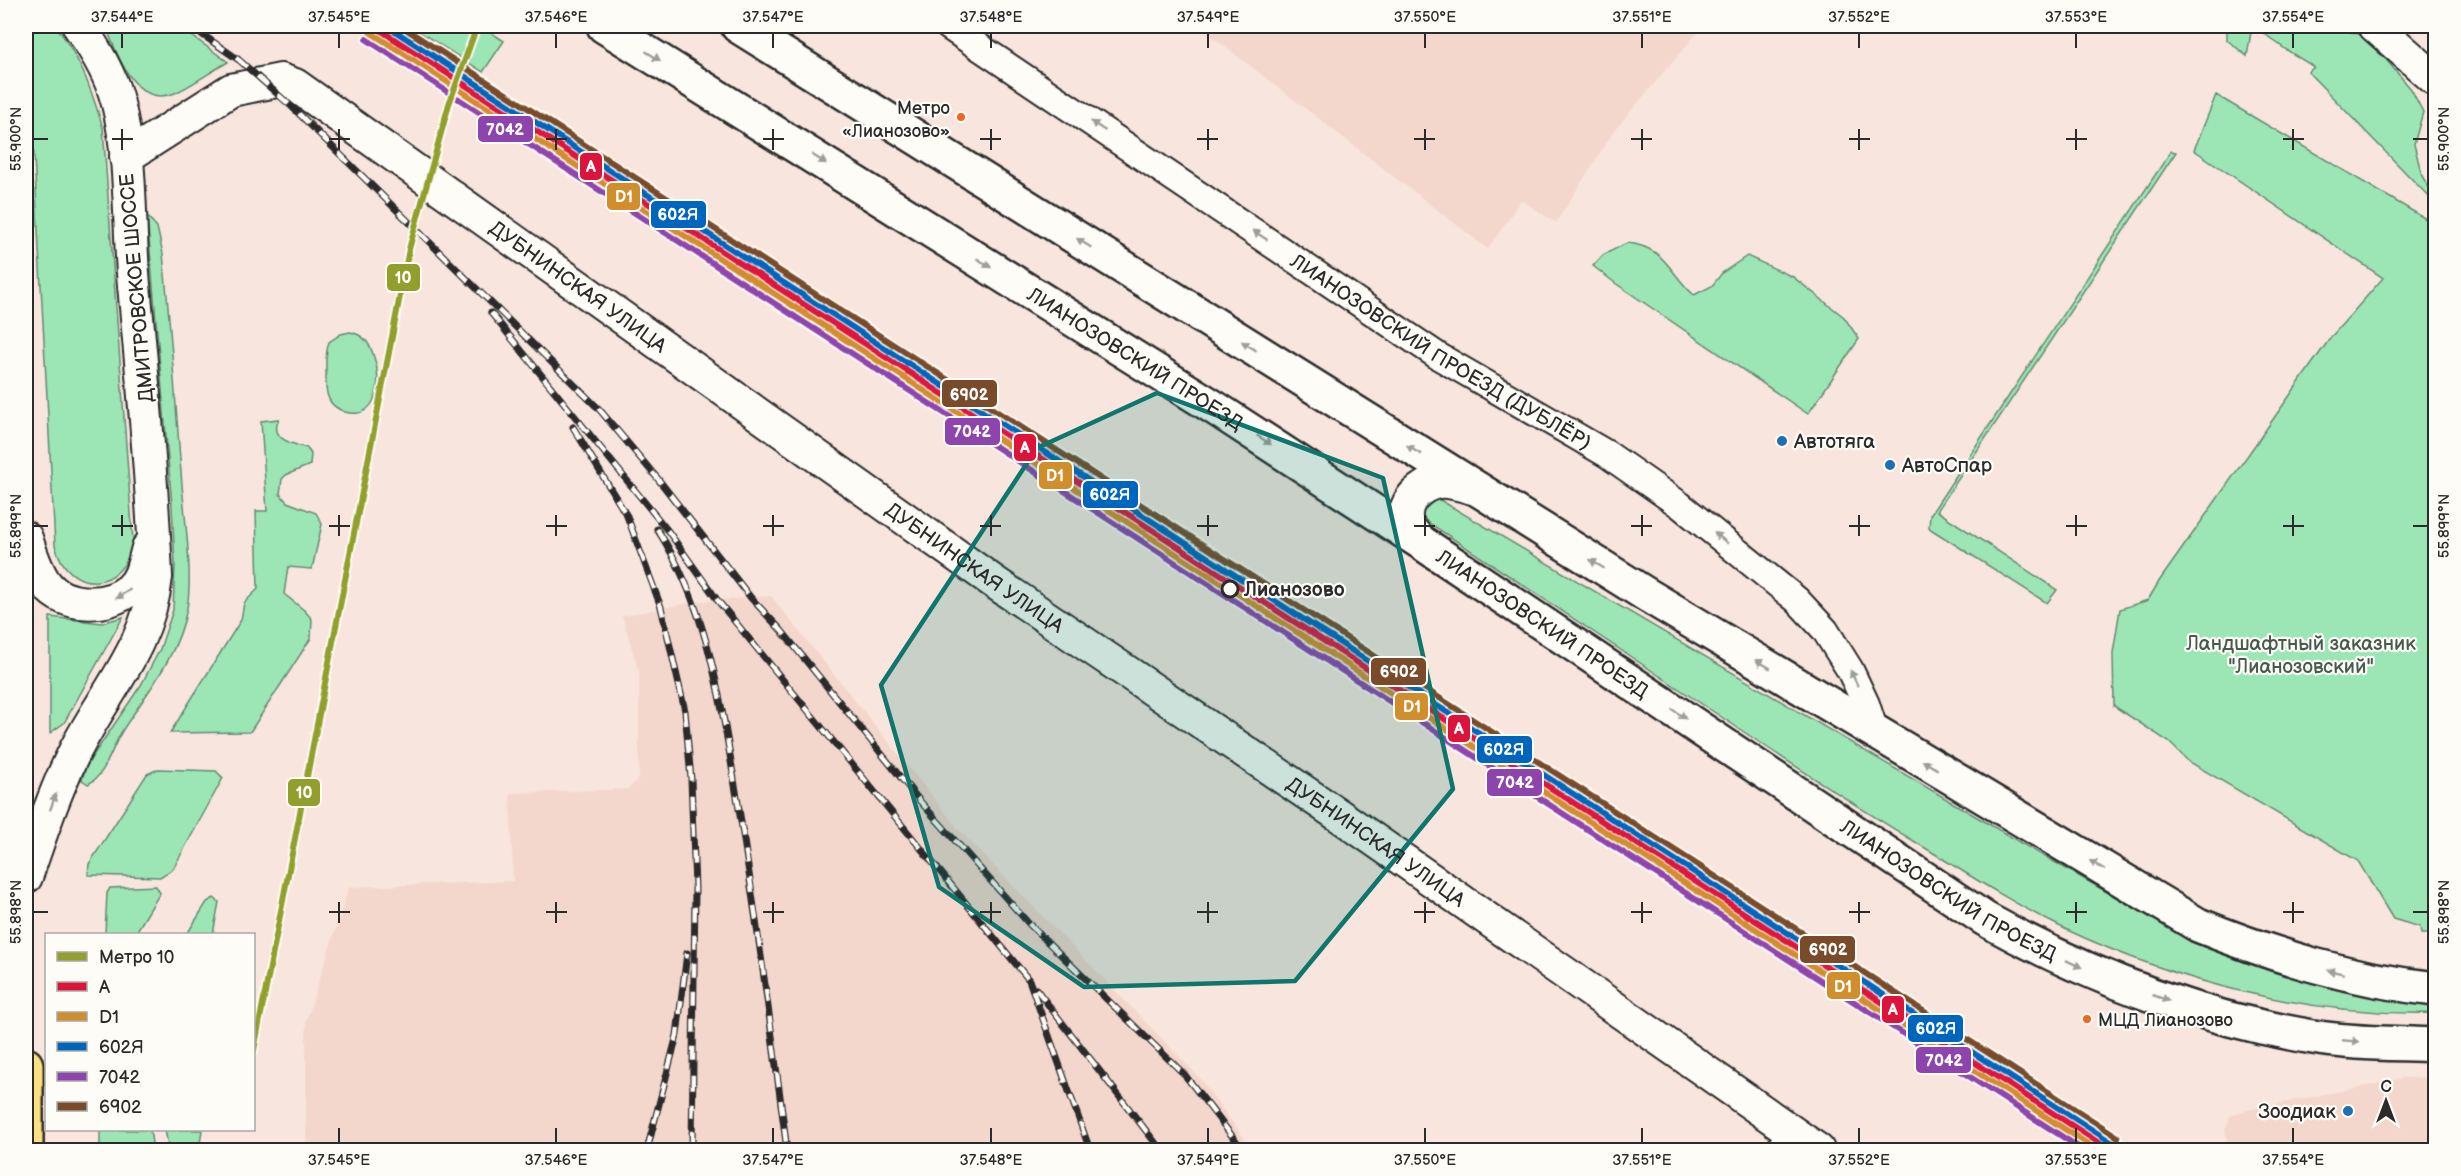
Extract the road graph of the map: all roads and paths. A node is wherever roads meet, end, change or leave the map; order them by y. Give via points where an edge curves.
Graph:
1 (79, 26) edge
2 (603, 26) edge
3 (738, 26) edge
4 (948, 26) edge
5 (2375, 26) edge
6 (2436, 80) edge
7 (126, 157) junction
8 (1477, 489) junction
9 (154, 524) junction
10 (26, 538) edge
11 (1422, 543) junction
12 (1875, 732) junction
13 (26, 877) edge
14 (2436, 988) edge
15 (2436, 1045) edge
16 (26, 1065) edge
17 (1785, 1141) edge
18 (26, 1150) edge
19 (1818, 1150) edge

1 - 7 street, ДМИТРОВСКОЕ ШОССЕ via 114,90
2 -> 11 main road, ЛИАНОЗОВСКИЙ ПРОЕЗД via 1215,408
8 -> 3 main road
12 -> 4 street, ЛИАНОЗОВСКИЙ ПРОЕЗД (ДУБЛЁР) via 1850,670 1825,630 1797,600 1680,506 1607,454 1438,356
5 - 6 street
7 - 9 street, ДМИТРОВСКОЕ ШОССЕ
7 - 17 street, ДУБНИНСКАЯ УЛИЦА via 231,90 281,80 295,85 994,582 1343,818
8 - 11 street via 1447,482 1427,486 1415,494 1406,519
12 -> 8 main road
9 -> 10 street, ДМИТРОВСКОЕ ШОССЕ via 142,571 131,589 94,603 61,597 47,585
13 -> 9 street, ДМИТРОВСКОЕ ШОССЕ via 62,776 144,632 155,587
11 -> 15 main road, ЛИАНОЗОВСКИЙ ПРОЕЗД via 1985,919 2025,941 2106,978 2202,1012 2315,1038
14 -> 12 main road via 2404,986 2318,968 2198,925
16 - 18 main road
17 - 19 street, ДУБНИНСКАЯ УЛИЦА

